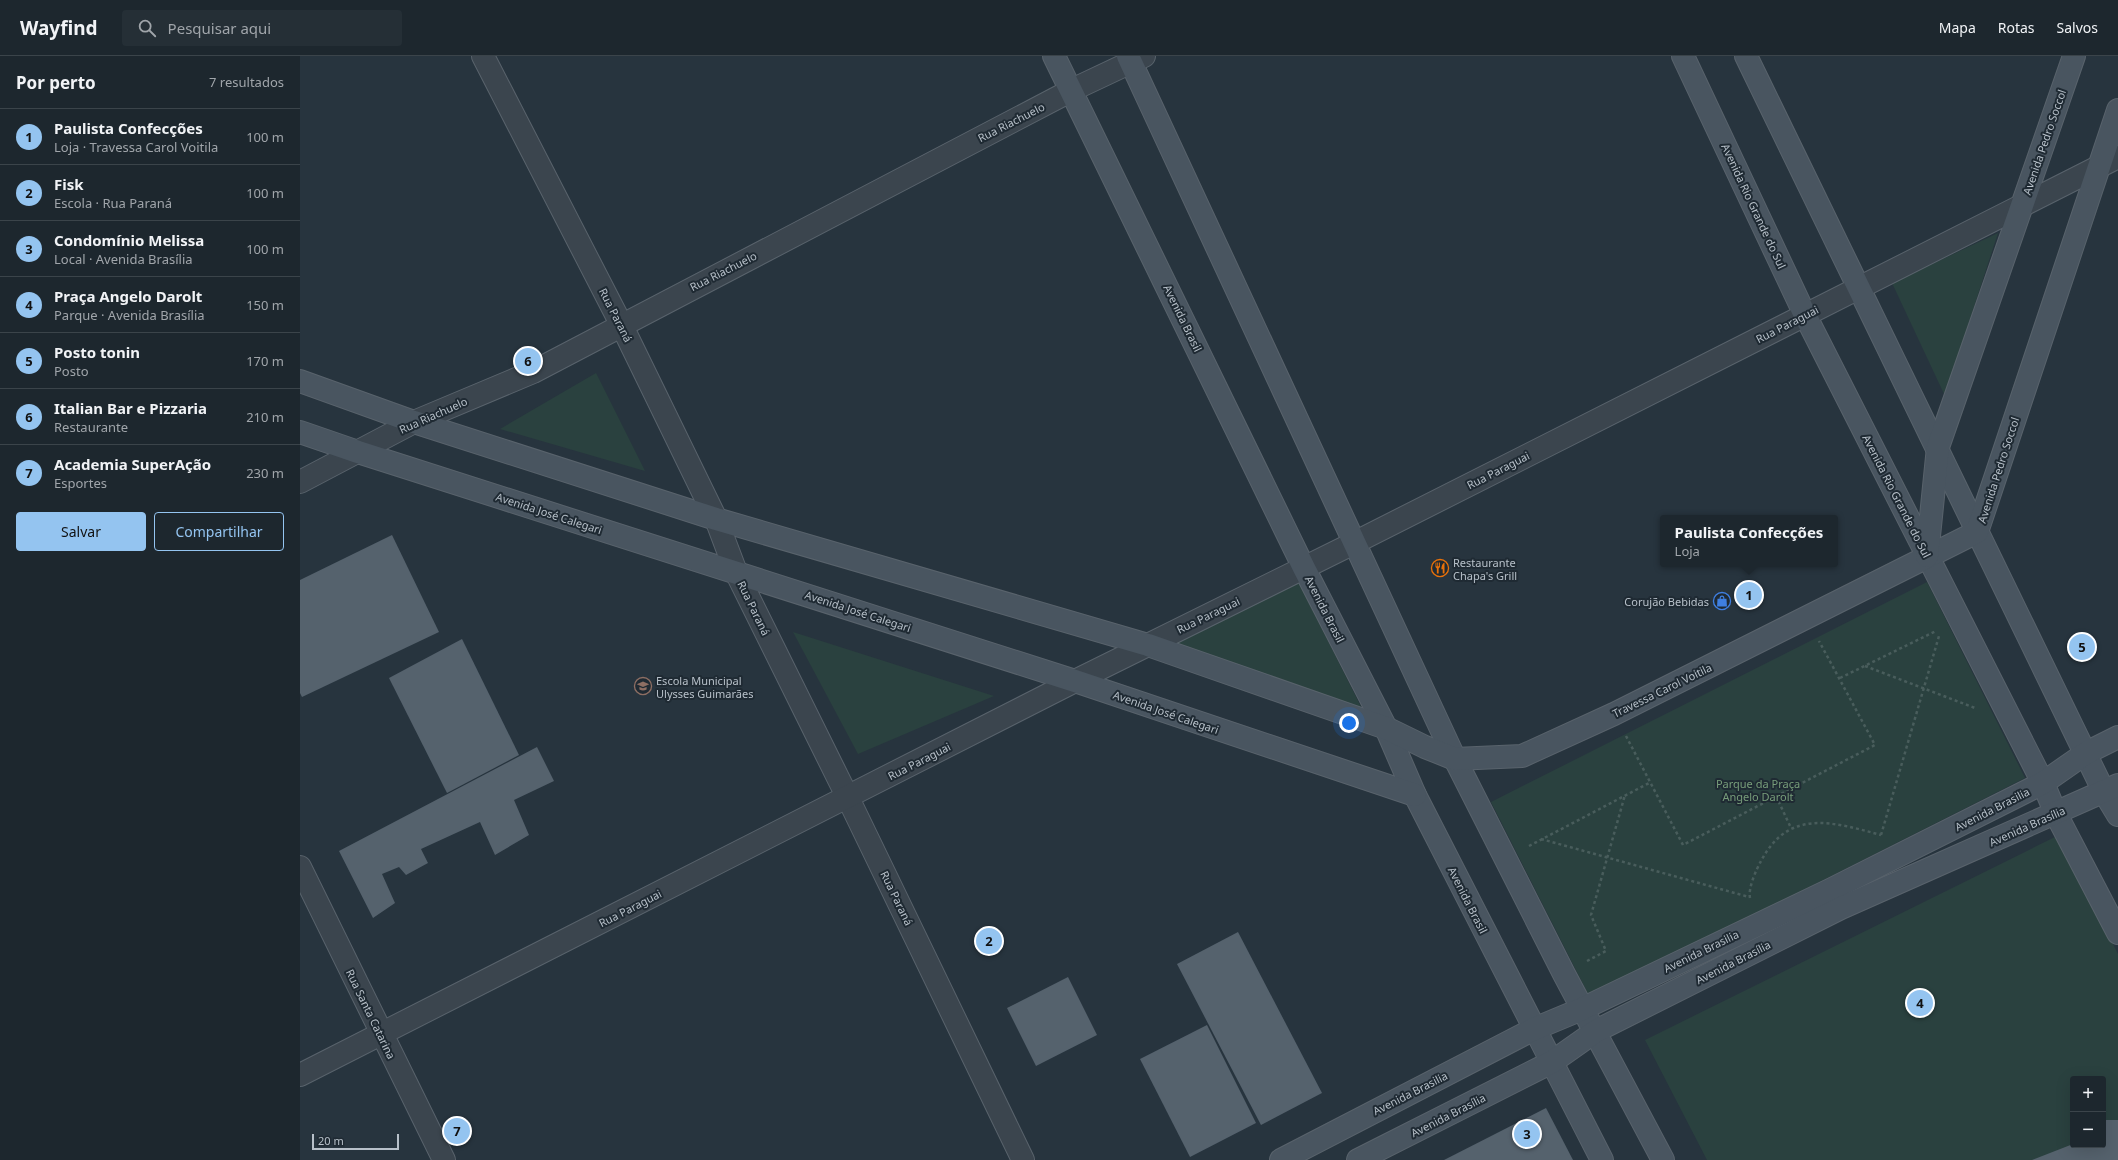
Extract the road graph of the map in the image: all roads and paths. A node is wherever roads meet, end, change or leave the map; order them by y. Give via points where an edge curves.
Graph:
1 (483, 56) edge
2 (1054, 56) edge
3 (1683, 56) edge
4 (1746, 56) edge
5 (2074, 56) edge
6 (1135, 58) edge
7 (1072, 90) junction
8 (2118, 110) edge
9 (2118, 158) edge
10 (2099, 168) junction
11 (2022, 207) junction
12 (1858, 289) junction
13 (1805, 315) junction
14 (621, 324) junction
15 (300, 381) edge
16 (414, 422) junction
17 (300, 432) edge
18 (1938, 447) junction
19 (358, 452) junction
20 (300, 482) edge
21 (716, 519) junction
22 (1978, 532) junction
23 (1356, 542) junction
24 (1927, 556) junction
25 (1304, 568) junction
26 (736, 572) junction
27 (1806, 618) junction
28 (1148, 645) junction
29 (1865, 666) junction
30 (1840, 678) junction
31 (1075, 681) junction
32 (1924, 689) junction
33 (2001, 700) junction
34 (1614, 714) junction
35 (1386, 728) junction
36 (2118, 737) edge
37 (2086, 753) junction
38 (1455, 759) junction
39 (1651, 782) junction
40 (2043, 783) junction
41 (2111, 788) edge
42 (1415, 795) junction
43 (1625, 795) junction
44 (1776, 796) junction
45 (848, 798) junction
46 (2056, 814) junction
47 (2118, 815) edge
48 (1791, 828) junction
49 (1541, 839) junction
50 (1607, 856) junction
51 (1506, 858) junction
52 (300, 867) edge
53 (1749, 897) junction
54 (1836, 899) junction
55 (1763, 921) junction
56 (2118, 933) edge
57 (1564, 974) junction
58 (1582, 1009) junction
59 (1534, 1029) junction
60 (1596, 1031) junction
61 (381, 1034) junction
62 (1552, 1062) junction
63 (300, 1075) edge
64 (444, 1160) edge
65 (1023, 1160) edge
66 (1281, 1160) edge
67 (1358, 1160) edge
68 (1602, 1160) edge
69 (1663, 1160) edge

1 - 14 street, Rua Paraná
2 - 7 street, Avenida Brasil
3 - 13 street, Avenida Rio Grande do Sul
4 - 12 street
5 - 11 street, Avenida Pedro Soccol
6 - 7 street, Rua Riachuelo
6 - 23 street
7 - 14 street, Rua Riachuelo
7 - 25 street, Avenida Brasil
8 - 10 street, Avenida Pedro Soccol
9 - 10 street, Rua Paraguai
10 - 11 street, Rua Paraguai
10 - 22 street, Avenida Pedro Soccol
11 - 12 street, Rua Paraguai
11 - 18 street, Avenida Pedro Soccol
12 - 13 street, Rua Paraguai
12 - 18 street
13 - 23 street, Rua Paraguai
13 - 24 street, Avenida Rio Grande do Sul
14 - 16 street, Rua Riachuelo via 533,372
14 - 21 street, Rua Paraná
15 - 16 street
16 - 19 street, Rua Riachuelo
16 - 21 street
17 - 19 street, Avenida José Calegari
18 - 22 street
18 - 24 street, Avenida Pedro Soccol
19 - 20 street, Rua Riachuelo
19 - 26 street, Avenida José Calegari
21 - 26 street, Rua Paraná
21 - 28 street
22 - 24 street, Avenida Pedro Soccol
22 - 37 street
23 - 25 street, Rua Paraguai
23 - 38 street
24 - 27 street, Travessa Carol Voitila
24 - 33 street, Avenida Rio Grande do Sul
25 - 28 street, Rua Paraguai
25 - 35 street, Avenida Brasil
26 - 31 street, Avenida José Calegari
26 - 45 street, Rua Paraná
27 - 30 path
27 - 34 street, Travessa Carol Voitila
28 - 31 street, Rua Paraguai
28 - 35 street
29 - 30 path
29 - 32 path
29 - 32 path via 1941,628
30 - 44 path via 1875,745
31 - 42 street, Avenida José Calegari
31 - 45 street, Rua Paraguai
32 - 33 path via 1981,710
32 - 48 path via 1881,835 1814,822
33 - 40 street, Avenida Rio Grande do Sul
34 - 38 street, Travessa Carol Voitila via 1522,756
34 - 39 path
35 - 38 street, Travessa Carol Voitila
35 - 42 street, Avenida Brasil
36 - 37 street, Avenida Brasilia
37 - 40 street, Avenida Brasilia
37 - 41 street
38 - 51 street
39 - 43 path
39 - 44 path via 1683,845
40 - 46 street, Avenida Rio Grande do Sul
40 - 54 street, Avenida Brasilia
41 - 46 street, Avenida Brasília
41 - 47 street
42 - 59 street, Avenida Brasil
43 - 49 path
43 - 50 path
44 - 48 path
45 - 61 street, Rua Paraguai
45 - 65 street, Rua Paraná
46 - 54 street, Avenida Brasília
46 - 56 street, Avenida Rio Grande do Sul
48 - 53 path via 1776,839 1767,850 1759,865
49 - 50 path
49 - 51 path
50 - 53 path
50 - 57 path via 1591,915 1606,951
51 - 57 street
52 - 61 street, Rua Santa Catarina
53 - 55 path
54 - 55 street, Avenida Brasilia
54 - 60 street, Avenida Brasília
55 - 58 street, Avenida Brasilia
57 - 58 street
58 - 59 street, Avenida Brasilia
58 - 60 street
59 - 62 street, Avenida Brasil
59 - 66 street, Avenida Brasilia
60 - 62 street, Avenida Brasília
60 - 69 street
61 - 63 street, Rua Paraguai
61 - 64 street, Rua Santa Catarina
62 - 67 street, Avenida Brasília
62 - 68 street, Avenida Brasil

